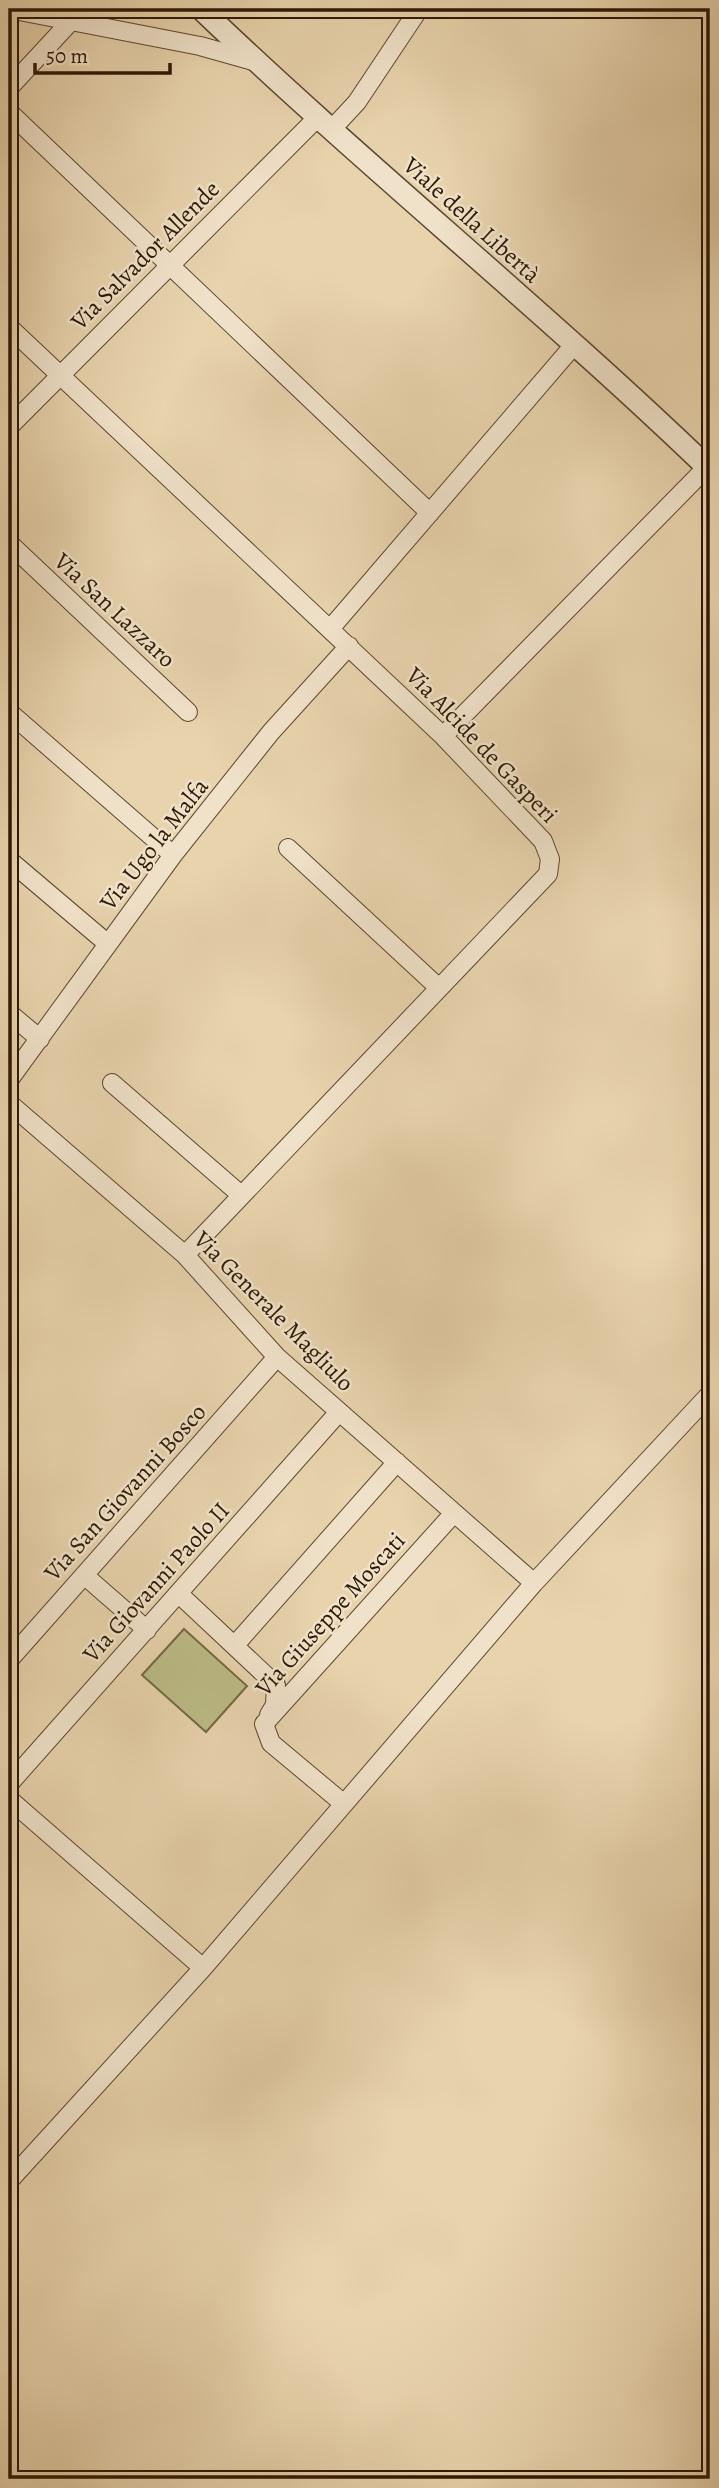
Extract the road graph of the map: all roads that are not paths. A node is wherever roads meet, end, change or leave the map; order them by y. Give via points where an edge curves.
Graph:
1 (18, 9) edge
2 (201, 9) edge
3 (419, 9) edge
4 (72, 20) junction
5 (257, 62) junction
6 (9, 88) edge
7 (9, 112) edge
8 (324, 124) junction
9 (171, 265) junction
10 (9, 327) edge
11 (574, 345) junction
12 (60, 374) junction
13 (9, 427) edge
14 (709, 468) edge
15 (430, 513) junction
16 (9, 543) edge
17 (330, 629) junction
18 (349, 646) junction
19 (9, 712) edge
20 (188, 712) dead end
21 (443, 736) junction
22 (288, 848) dead end
23 (173, 855) junction
24 (9, 860) edge
25 (108, 944) junction
26 (439, 988) junction
27 (9, 1013) edge
28 (40, 1040) junction
29 (9, 1080) edge
30 (112, 1083) dead end
31 (9, 1103) edge
32 (242, 1195) junction
33 (185, 1255) junction
34 (277, 1357) junction
35 (710, 1394) edge
36 (340, 1412) junction
37 (397, 1462) junction
38 (454, 1513) junction
39 (84, 1575) junction
40 (534, 1583) junction
41 (179, 1594) junction
42 (147, 1630) junction
43 (234, 1645) junction
44 (9, 1660) edge
45 (264, 1724) junction
46 (9, 1784) edge
47 (9, 1799) edge
48 (344, 1804) junction
49 (203, 1968) junction
50 (9, 2181) edge

1 - 4 street
2 - 5 street, Viale della Libertà
3 - 8 street, Via Salvador Allende via 357,102
4 - 5 street
4 - 6 street
5 - 8 street, Viale della Libertà
7 - 9 street
8 - 9 street, Via Salvador Allende
8 - 11 street, Viale della Libertà
9 - 12 street, Via Salvador Allende
9 - 15 street
10 - 12 street, Via Alcide de Gasperi
11 - 14 street, Viale della Libertà
11 - 15 street
12 - 13 street, Via Salvador Allende
12 - 17 street, Via Alcide de Gasperi
14 - 21 street
15 - 17 street
16 - 20 street, Via San Lazzaro
17 - 18 street, Via Alcide de Gasperi
18 - 21 street, Via Alcide de Gasperi
18 - 23 street, Via Ugo la Malfa via 271,732
19 - 23 street
21 - 26 street, Via Alcide de Gasperi via 543,841 550,859 548,874
22 - 26 street
23 - 25 street, Via Ugo la Malfa
24 - 25 street
25 - 28 street, Via Ugo la Malfa
26 - 32 street, Via Alcide de Gasperi
27 - 28 street
28 - 29 street, Via Ugo la Malfa
30 - 32 street
31 - 33 street, Via Generale Magliulo
32 - 33 street, Via Alcide de Gasperi
33 - 34 street, Via Generale Magliulo
34 - 36 street, Via Generale Magliulo
34 - 39 street, Via San Giovanni Bosco
35 - 40 street
36 - 37 street, Via Generale Magliulo
36 - 41 street, Via Giovanni Paolo II
37 - 38 street, Via Generale Magliulo
37 - 43 street
38 - 40 street, Via Generale Magliulo
38 - 45 street, Via Giuseppe Moscati
39 - 42 street
39 - 44 street, Via San Giovanni Bosco
40 - 48 street
41 - 42 street, Via Giovanni Paolo II
41 - 43 street
42 - 46 street, Via Giovanni Paolo II
43 - 45 street via 276,1685 275,1705
45 - 48 street, Via Giuseppe Moscati via 271,1743
47 - 49 street
48 - 49 street
49 - 50 street

